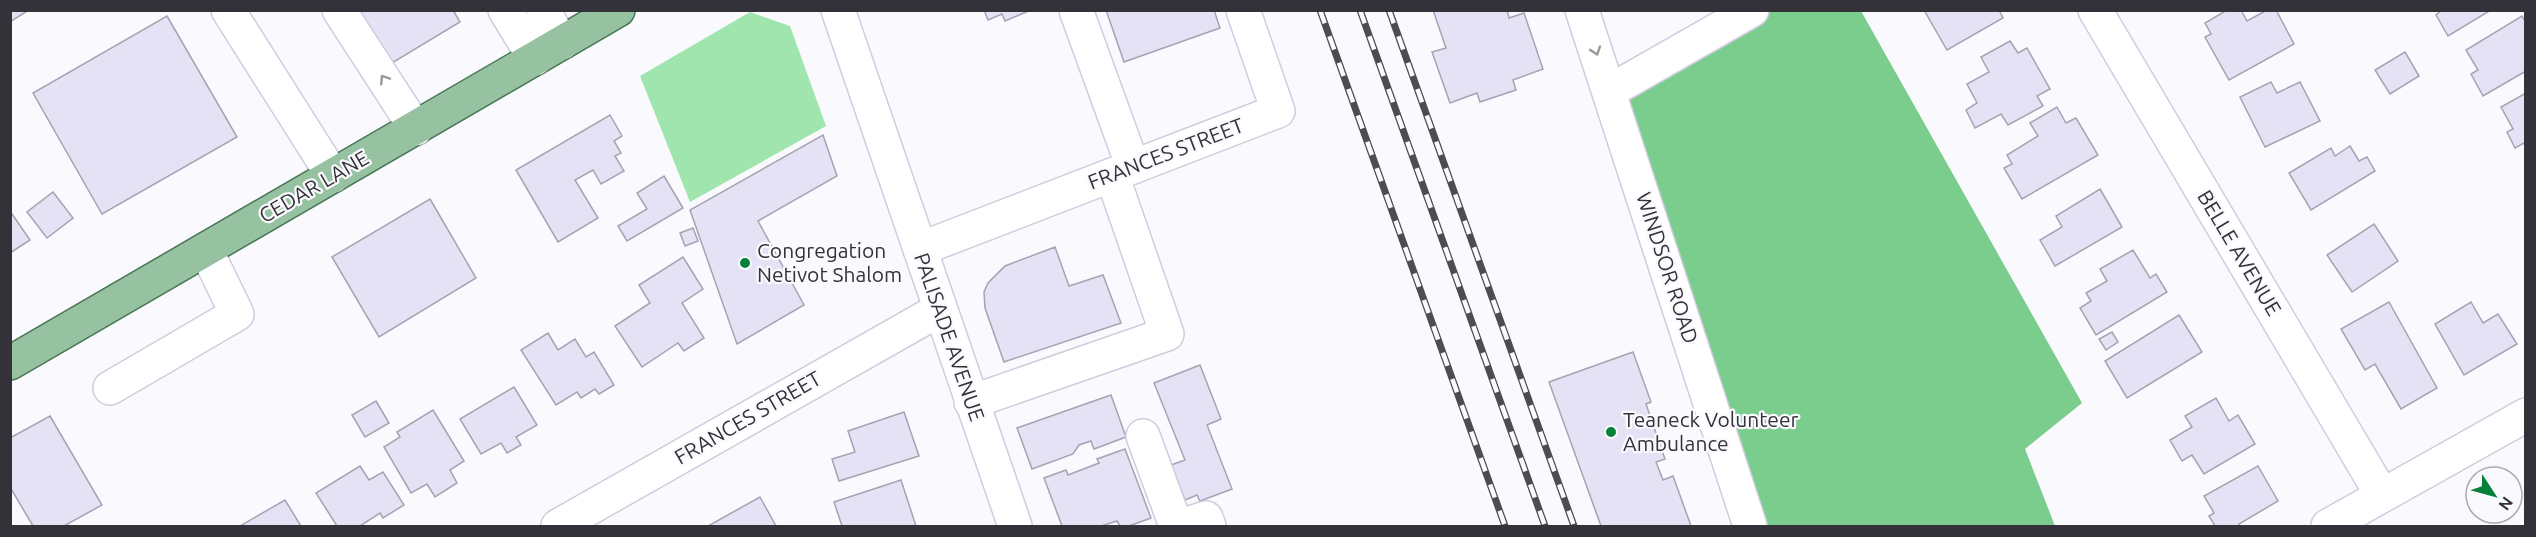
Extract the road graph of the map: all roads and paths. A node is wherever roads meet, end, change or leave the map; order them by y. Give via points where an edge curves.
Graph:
1 (228, 10) edge
2 (339, 10) edge
3 (505, 10) edge
4 (543, 10) edge
5 (618, 10) edge
6 (838, 10) edge
7 (1076, 10) edge
8 (1243, 10) edge
9 (1582, 10) edge
10 (1752, 10) edge
11 (2095, 10) edge
12 (548, 51) junction
13 (1610, 91) junction
14 (416, 129) junction
15 (1123, 171) junction
16 (333, 176) junction
17 (920, 249) junction
18 (206, 250) junction
19 (939, 310) junction
20 (10, 363) edge
21 (110, 388) dead end
22 (971, 402) junction
23 (2526, 415) edge
24 (1143, 436) dead end
25 (2382, 495) junction
26 (558, 526) edge
27 (1015, 526) edge
28 (1178, 526) edge
29 (1209, 526) edge
30 (1750, 526) edge
31 (2328, 526) edge

1 - 16 street
14 -> 2 street
3 - 12 street
4 - 12 street
5 - 12 main road, CEDAR LANE
6 - 17 street, PALISADE AVENUE
7 - 15 street
8 - 15 street, FRANCES STREET via 1278,111
9 -> 13 street, WINDSOR ROAD
10 - 13 street
11 - 25 street, BELLE AVENUE
12 - 14 main road, CEDAR LANE
13 - 30 street, WINDSOR ROAD
14 - 16 main road, CEDAR LANE
15 - 17 street, FRANCES STREET
15 - 22 street via 1167,334
16 - 18 main road, CEDAR LANE
17 - 19 street, PALISADE AVENUE
18 - 20 main road, CEDAR LANE
18 - 21 street via 237,314
19 - 22 street, PALISADE AVENUE
19 - 26 street, FRANCES STREET
22 - 27 street, PALISADE AVENUE
23 - 25 street
24 - 28 street
25 - 31 street
28 - 29 street via 1206,518

